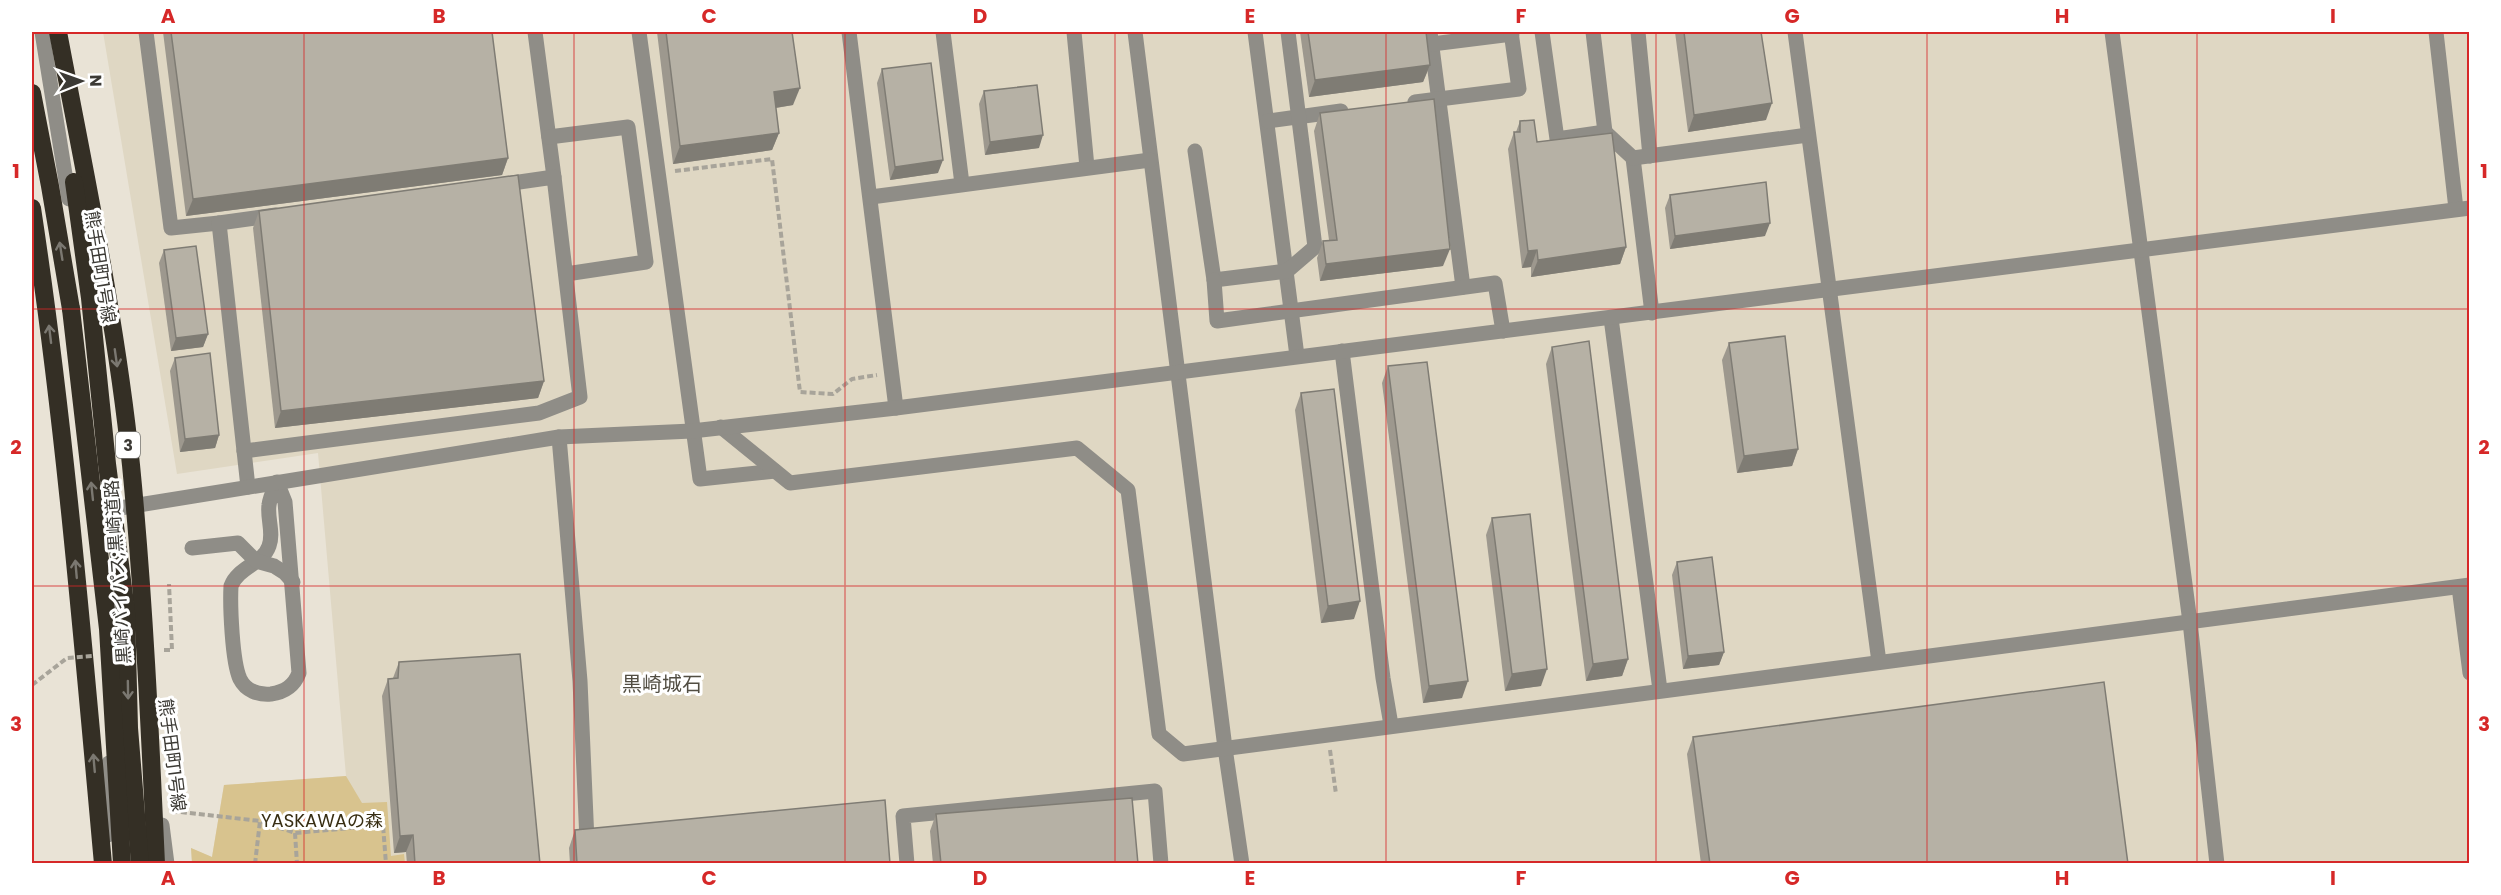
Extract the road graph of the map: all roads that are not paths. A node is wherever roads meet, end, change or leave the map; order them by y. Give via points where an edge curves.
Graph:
1 (42, 32) edge
2 (55, 32) edge
3 (146, 32) edge
4 (535, 32) edge
5 (639, 32) edge
6 (849, 32) edge
7 (943, 32) edge
8 (1074, 32) edge
9 (1135, 32) edge
10 (1255, 32) edge
11 (1288, 32) edge
12 (1542, 32) edge
13 (1593, 32) edge
14 (1638, 32) edge
15 (1795, 32) edge
16 (2112, 32) edge
17 (2436, 32) edge
18 (1512, 33) edge
19 (1431, 38) edge
20 (32, 93) edge
21 (1437, 99) junction
22 (1403, 103) edge
23 (1358, 109) edge
24 (1301, 116) junction
25 (1268, 121) junction
26 (1605, 132) junction
27 (1808, 135) junction
28 (549, 137) junction
29 (1195, 151) dead end
30 (1650, 156) junction
31 (1633, 158) junction
32 (1150, 160) junction
33 (1087, 167) junction
34 (554, 177) junction
35 (962, 184) junction
36 (485, 187) edge
37 (871, 197) junction
38 (32, 208) edge
39 (2463, 208) edge
40 (288, 214) edge
41 (219, 223) junction
42 (2140, 251) junction
43 (1287, 271) junction
44 (566, 274) junction
45 (1214, 280) junction
46 (1463, 287) junction
47 (1830, 287) junction
48 (1292, 311) junction
49 (1653, 313) junction
50 (1611, 318) junction
51 (1503, 331) junction
52 (1342, 351) junction
53 (1297, 356) junction
54 (1178, 371) junction
55 (896, 408) junction
56 (721, 427) junction
57 (692, 431) junction
58 (559, 437) junction
59 (244, 451) junction
60 (775, 471) junction
61 (277, 482) junction
62 (248, 487) junction
63 (120, 508) junction
64 (192, 548) dead end
65 (256, 561) junction
66 (292, 582) junction
67 (2464, 586) edge
68 (2190, 622) junction
69 (1879, 662) junction
70 (2469, 673) edge
71 (1660, 690) junction
72 (1391, 725) junction
73 (1225, 748) junction
74 (103, 864) edge
75 (109, 864) edge
76 (122, 864) edge
77 (140, 864) edge
78 (156, 864) edge
79 (167, 864) edge
80 (588, 864) edge
81 (907, 864) edge
82 (1161, 864) edge
83 (1242, 864) edge
84 (2217, 864) edge

1 - 63 street, 熊手田町1号線
2 -> 77 highway, bridge via 126,611 129,728
2 -> 78 highway, 黒崎バイパス;黒崎道路 / 3, bridge via 109,304 130,464 145,640
3 - 41 street via 171,228
4 - 28 street
5 - 57 street
6 - 37 street
7 - 35 street
8 - 33 street
9 - 32 street
10 - 25 street
11 - 24 street
12 - 26 street via 1557,139
13 - 26 street
14 - 30 street
15 - 27 street
16 - 42 street
17 - 39 street
18 - 19 street
18 - 21 street via 1519,88
19 - 21 street
76 -> 20 highway, bridge via 108,629 87,443 70,309
21 - 22 street
21 - 46 street
23 - 24 street
24 - 25 street
24 - 43 street via 1315,247
25 - 43 street
26 - 31 street
27 - 30 street
27 - 47 street
28 - 34 street
28 - 44 street via 628,127 646,262
29 - 45 street
30 - 31 street
31 - 49 street
32 - 33 street
32 - 54 street
33 - 35 street
34 - 36 street
34 - 44 street
35 - 37 street
37 - 55 street
74 -> 38 highway via 72,526
39 - 42 street
40 - 41 street
41 - 59 street
42 - 47 street
42 - 68 street
43 - 45 street
43 - 48 street
44 - 59 street via 580,397 539,413
45 - 48 street via 1217,321
46 - 48 street
46 - 51 street via 1495,283
47 - 49 street
47 - 69 street
48 - 53 street
49 - 50 street
50 - 51 street
50 - 71 street
51 - 52 street
52 - 53 street
52 - 72 street
53 - 54 street
54 - 55 street
54 - 73 street
55 - 56 street
56 - 57 street
56 - 60 street
57 - 58 street
57 - 60 street via 700,479
58 - 61 street
58 - 80 street via 580,681
59 - 62 street
60 - 73 street via 790,483 1077,448 1128,490 1159,734 1183,754
61 - 62 street
61 - 65 street via 269,506 270,545
61 - 66 street via 285,502
62 - 63 street
63 - 75 street, 熊手田町1号線 via 107,803
63 - 79 street, 熊手田町1号線
64 - 65 street via 238,543
65 - 66 street via 274,566
65 - 66 street via 234,578 231,594 236,665 247,689 257,694 284,691 299,673
67 - 68 street
67 - 70 street
68 - 69 street
68 - 84 street
69 - 71 street
71 - 72 street
72 - 73 street
73 - 83 street
81 - 82 street via 903,816 1155,791

